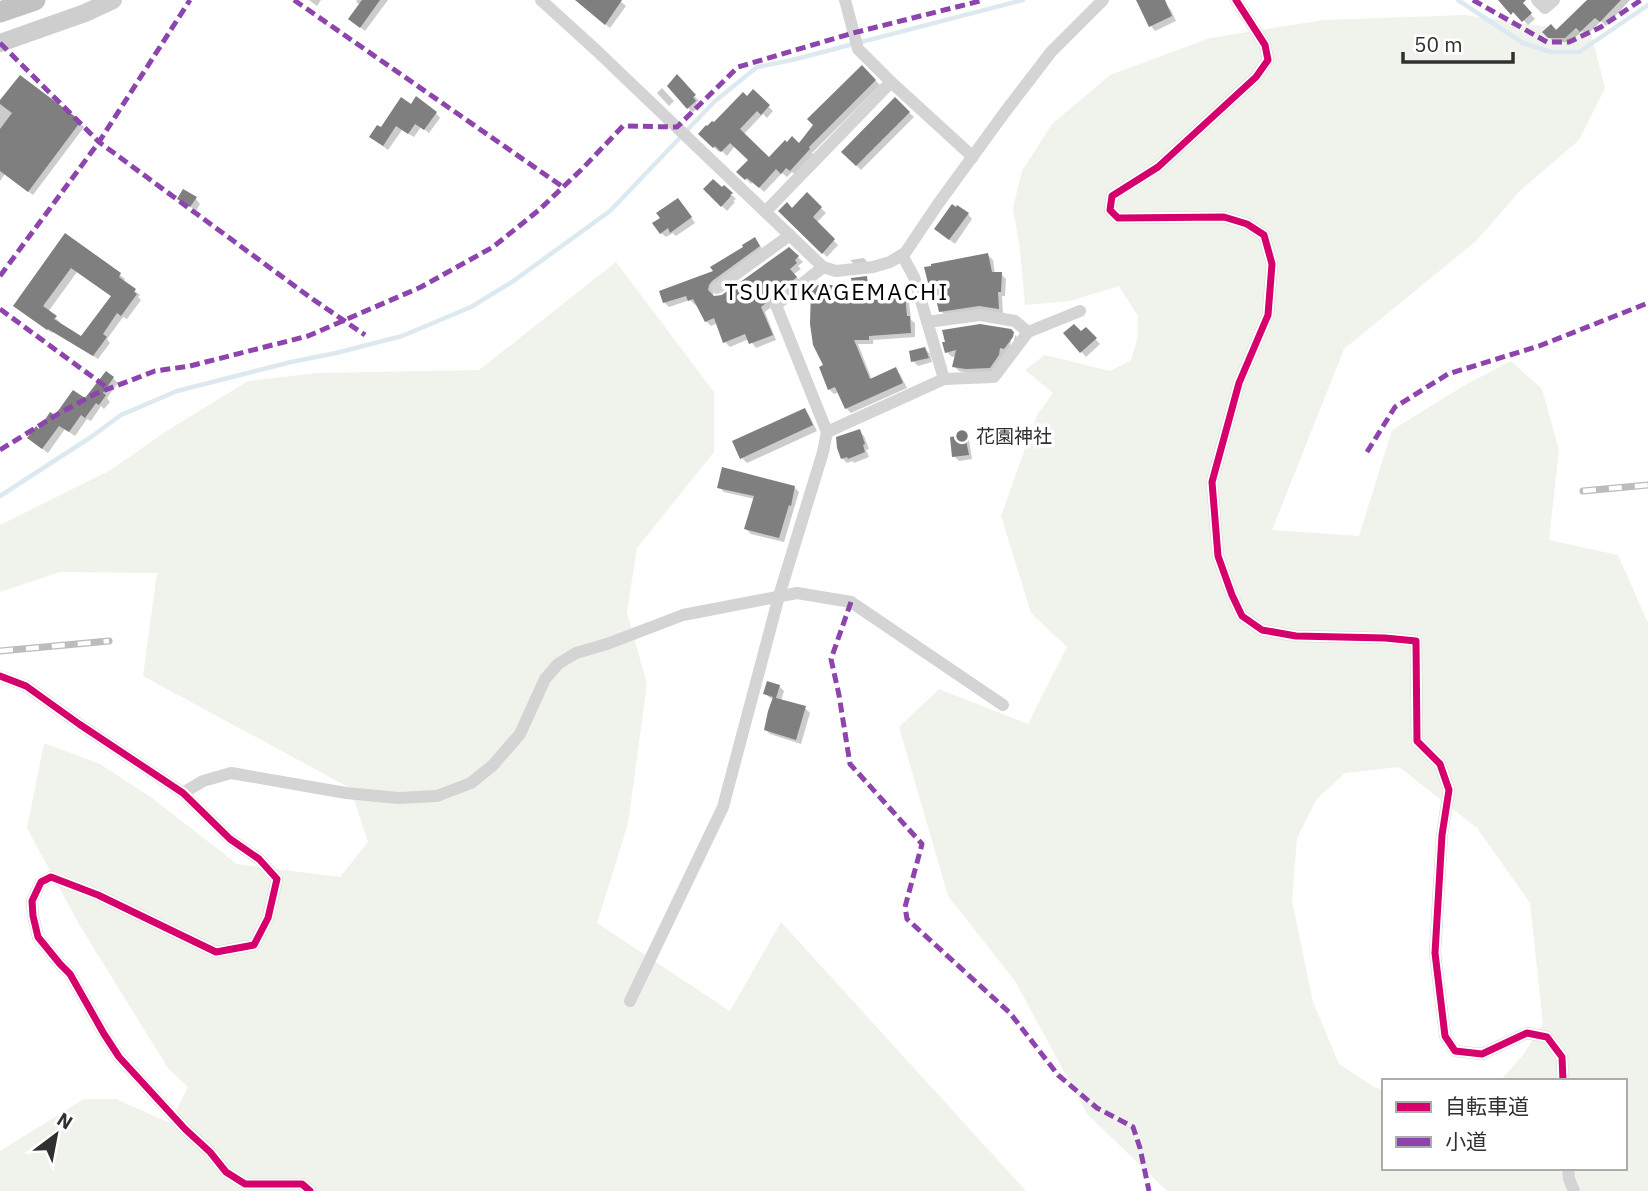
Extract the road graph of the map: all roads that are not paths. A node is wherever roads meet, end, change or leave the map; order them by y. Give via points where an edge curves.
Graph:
1 (5, 0) edge
2 (35, 0) edge
3 (113, 0) edge
4 (541, 0) edge
5 (845, 0) edge
6 (1103, 0) edge
7 (1236, 0) edge
8 (1537, 0) edge
9 (1554, 0) edge
10 (0, 3) edge
11 (0, 12) edge
12 (0, 43) edge
13 (891, 82) junction
14 (973, 157) junction
15 (766, 211) junction
16 (790, 235) junction
17 (902, 255) junction
18 (823, 267) junction
19 (717, 288) dead end
20 (1080, 311) dead end
21 (927, 322) junction
22 (1028, 332) junction
23 (944, 379) junction
24 (827, 432) junction
25 (779, 596) junction
26 (0, 676) edge
27 (1003, 705) dead end
28 (183, 793) junction
29 (630, 1001) dead end
30 (1563, 1079) edge
31 (1568, 1170) edge
32 (310, 1191) edge
33 (1574, 1191) edge

1 - 10 main road
2 - 11 highway
3 - 12 main road
4 - 15 street
5 - 13 street via 858,49
6 - 14 street via 1051,52
7 - 30 street via 1265,45 1268,61 1158,167 1112,196 1110,210 1118,218 1224,217 1264,235 1272,264 1268,315 1240,383 1212,482 1218,555 1242,616 1262,630 1296,636 1416,641 1417,741 1440,764 1448,790 1435,953 1445,1036 1455,1051 1482,1054 1527,1033 1548,1037 1562,1057
8 - 9 street via 1545,8
13 - 14 street
13 - 15 street
14 - 17 street
15 - 16 street
16 - 18 street
16 - 19 street
17 - 18 street via 873,267 836,271
17 - 21 street via 914,277
18 - 24 street via 776,305
20 - 22 street
21 - 22 street via 980,316 1015,321
21 - 23 street
22 - 23 street via 994,377
23 - 24 street
24 - 25 street
25 - 27 street via 797,593 851,602
25 - 28 street via 683,615 576,653 545,679 520,734 493,765 471,783 437,796 346,793 231,773
25 - 29 street via 723,807
26 - 28 street via 26,686
28 - 32 street via 277,879 268,918 254,945 216,952 51,877 41,882 32,901 38,937 70,974 119,1057 226,1172 245,1184 302,1184
31 - 33 street

